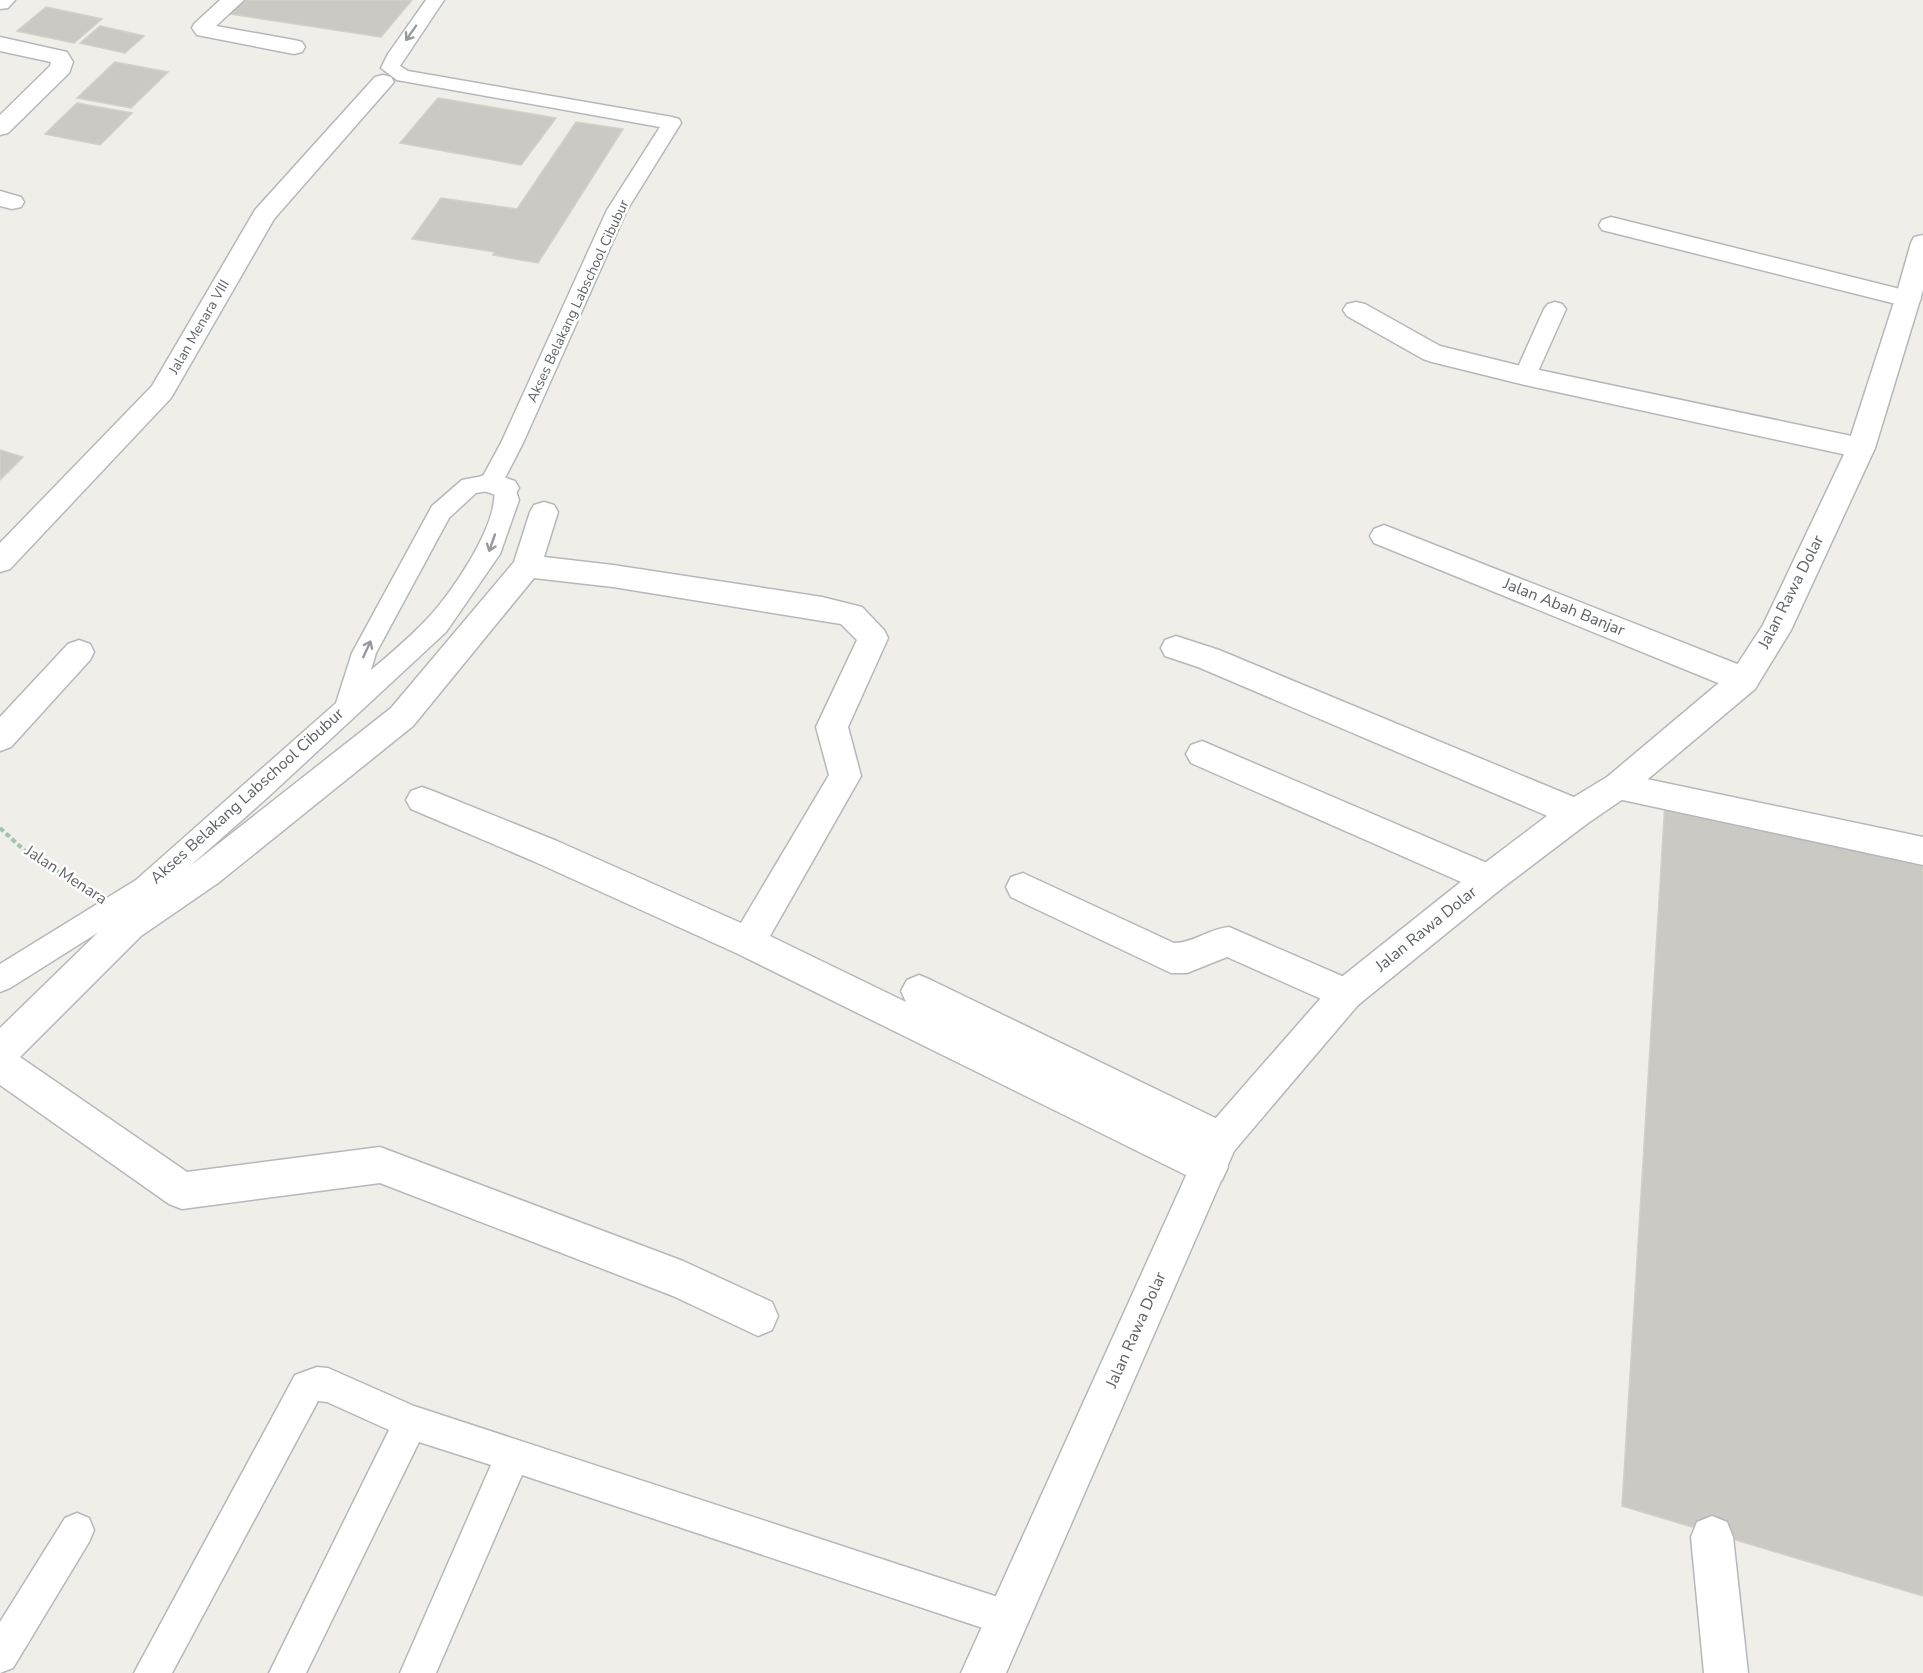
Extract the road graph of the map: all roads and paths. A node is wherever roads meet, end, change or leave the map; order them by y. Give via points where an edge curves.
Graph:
1 (4, 0) edge
2 (233, 0) edge
3 (435, 0) edge
4 (0, 3) edge
5 (0, 44) edge
6 (294, 48) dead end
7 (387, 75) junction
8 (0, 128) edge
9 (1611, 225) dead end
10 (1923, 243) edge
11 (1908, 299) junction
12 (1555, 309) dead end
13 (1356, 310) dead end
14 (1525, 376) junction
15 (1861, 448) junction
16 (498, 485) junction
17 (544, 512) dead end
18 (1384, 536) dead end
19 (0, 561) edge
20 (527, 566) junction
21 (1176, 648) dead end
22 (79, 652) dead end
23 (1744, 680) junction
24 (348, 705) junction
25 (0, 738) edge
26 (1202, 754) dead end
27 (1618, 786) junction
28 (422, 800) dead end
29 (1576, 813) junction
30 (0, 828) edge
31 (1923, 850) edge
32 (1489, 879) junction
33 (1023, 887) dead end
34 (114, 906) junction
35 (748, 942) junction
36 (0, 979) edge
37 (919, 991) dead end
38 (1346, 994) junction
39 (0, 1052) edge
40 (0, 1064) edge
41 (1215, 1153) junction
42 (758, 1316) dead end
43 (411, 1422) junction
44 (513, 1456) junction
45 (77, 1530) dead end
46 (1713, 1537) dead end
47 (1007, 1618) junction
48 (0, 1655) edge
49 (152, 1673) edge
50 (287, 1673) edge
51 (418, 1673) edge
52 (983, 1673) edge
53 (1726, 1673) edge

1 - 4 street
2 - 6 street via 203,28
3 -> 7 lane
5 - 8 street via 59,57 62,62 61,68
7 - 16 lane, Akses Belakang Labschool Cibubur via 672,123 617,210 512,443
7 - 19 street, Jalan Menara VIII via 264,215 162,392
9 - 11 street
10 - 11 street, Jalan Rawa Dolar
11 - 15 street, Jalan Rawa Dolar
12 - 14 lane
13 - 14 street via 1432,353
14 - 15 street
15 - 23 street, Jalan Rawa Dolar via 1776,630
16 -> 24 lane, Akses Belakang Labschool Cibubur via 507,500 488,554 437,625
24 -> 16 lane, Akses Belakang Labschool Cibubur via 364,653 440,512 470,486
17 - 20 street
18 - 23 street, Jalan Abah Banjar
20 - 35 street via 822,608 851,615 873,638 832,727 845,776
20 - 39 street via 402,717 206,873 129,926
21 - 29 street
22 - 25 street
23 - 27 street, Jalan Rawa Dolar
24 - 34 lane, Akses Belakang Labschool Cibubur via 146,888
26 - 32 street
27 - 29 street, Jalan Rawa Dolar
27 - 31 street
28 - 35 street
29 - 32 street, Jalan Rawa Dolar
30 - 34 path, Jalan Menara via 24,850
32 - 38 street, Jalan Rawa Dolar
33 - 38 street via 1171,958 1187,958 1217,943 1229,942
34 - 36 lane, Akses Belakang Labschool Cibubur
35 - 41 street
37 - 41 street
38 - 41 street, Jalan Rawa Dolar
40 - 42 street via 182,1191 380,1165 683,1280
41 - 47 street, Jalan Rawa Dolar
43 - 44 lane
43 - 49 lane via 328,1385 307,1387
43 - 50 lane
44 - 47 lane
44 - 51 lane
45 - 48 lane
46 - 53 street
47 - 52 street, Jalan Rawa Dolar

